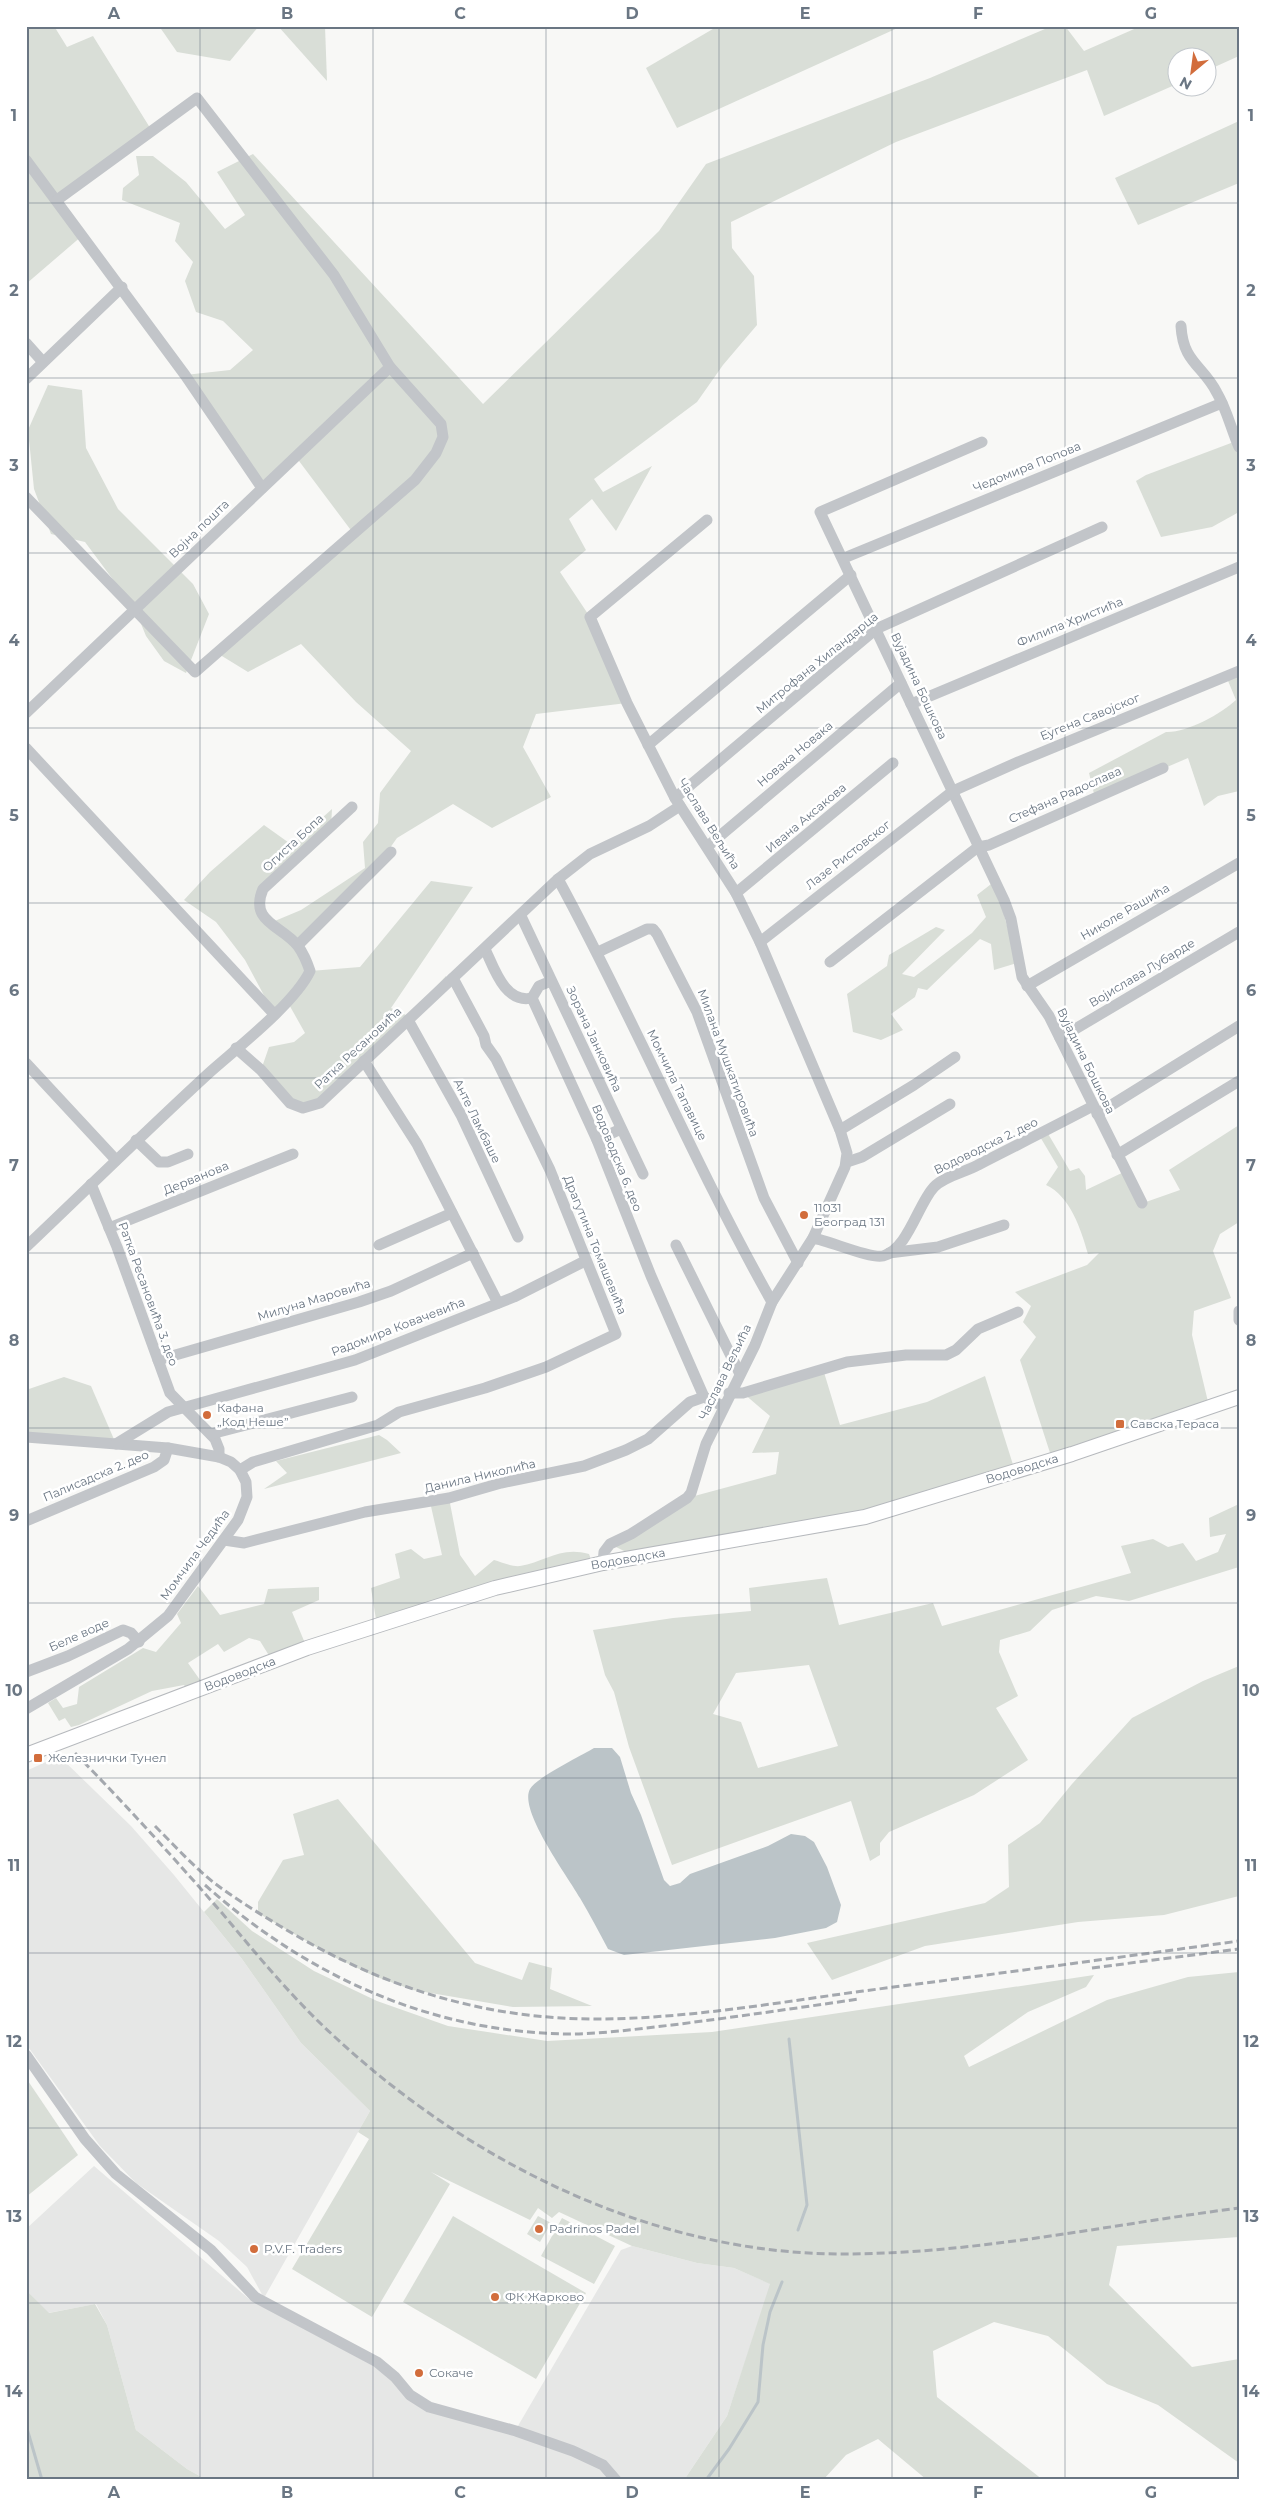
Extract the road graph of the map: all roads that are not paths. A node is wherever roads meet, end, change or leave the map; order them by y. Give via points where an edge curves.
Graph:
1 (26, 160) edge
2 (57, 200) junction
3 (122, 288) junction
4 (1181, 326) dead end
5 (26, 343) edge
6 (43, 362) junction
7 (390, 367) junction
8 (26, 379) edge
9 (1222, 403) junction
10 (982, 442) dead end
11 (1239, 447) edge
12 (262, 488) junction
13 (26, 497) edge
14 (707, 520) dead end
15 (1102, 527) dead end
16 (844, 558) junction
17 (1239, 567) edge
18 (851, 574) junction
19 (135, 609) junction
20 (876, 629) junction
21 (1239, 671) edge
22 (901, 683) junction
23 (911, 704) junction
24 (26, 713) edge
25 (648, 745) junction
26 (26, 748) edge
27 (893, 763) dead end
28 (1163, 768) dead end
29 (954, 791) junction
30 (677, 802) junction
31 (352, 807) dead end
32 (708, 846) junction
33 (978, 847) junction
34 (391, 852) dead end
35 (1239, 863) edge
36 (558, 879) junction
37 (736, 893) junction
38 (521, 916) junction
39 (1239, 932) edge
40 (760, 942) junction
41 (298, 945) junction
42 (486, 949) junction
43 (598, 952) junction
44 (830, 962) dead end
45 (453, 978) junction
46 (551, 981) junction
47 (1027, 986) junction
48 (532, 998) junction
49 (274, 1014) junction
50 (408, 1020) junction
51 (1239, 1026) edge
52 (1060, 1038) junction
53 (236, 1048) junction
54 (955, 1057) dead end
55 (364, 1061) junction
56 (26, 1063) edge
57 (1239, 1081) edge
58 (950, 1104) dead end
59 (1095, 1110) junction
60 (621, 1129) junction
61 (840, 1130) junction
62 (136, 1140) junction
63 (597, 1140) junction
64 (188, 1154) dead end
65 (293, 1154) dead end
66 (1117, 1155) junction
67 (116, 1160) junction
68 (847, 1162) junction
69 (643, 1174) dead end
70 (91, 1184) junction
71 (1142, 1203) dead end
72 (452, 1213) junction
73 (1004, 1225) dead end
74 (109, 1228) junction
75 (518, 1237) dead end
76 (814, 1238) junction
77 (379, 1245) dead end
78 (676, 1245) dead end
79 (26, 1247) edge
80 (473, 1253) junction
81 (890, 1253) junction
82 (586, 1261) junction
83 (798, 1263) junction
84 (772, 1302) junction
85 (498, 1303) junction
86 (1239, 1311) edge
87 (1018, 1312) dead end
88 (1239, 1320) edge
89 (158, 1360) junction
90 (740, 1374) junction
91 (729, 1394) junction
92 (352, 1397) dead end
93 (704, 1397) junction
94 (1239, 1398) edge
95 (723, 1406) junction
96 (184, 1409) junction
97 (211, 1434) junction
98 (26, 1437) edge
99 (116, 1444) junction
100 (168, 1448) junction
101 (219, 1457) junction
102 (240, 1470) junction
103 (26, 1521) edge
104 (224, 1540) junction
105 (603, 1563) junction
106 (139, 1642) junction
107 (26, 1672) edge
108 (26, 1709) edge
109 (26, 1755) edge
110 (26, 2055) edge
111 (616, 2480) edge

1 - 2 street
2 - 3 street
2 - 7 street via 197,98 334,275
3 - 6 street
3 - 12 street
4 - 9 street via 1182,343
5 - 6 street
6 - 8 street
7 - 12 street, Војна пошта
7 - 19 street via 441,424 442,437 436,453 415,480 196,672
9 - 11 street
9 - 16 street, Чедомира Попова
10 - 16 street, Вујадина Бошкова via 820,512
12 - 19 street, Војна пошта
13 - 19 street
14 - 25 street, Часлава Вељића via 590,617
15 - 20 street, Митрофана Хиландарца
16 - 18 street, Вујадина Бошкова
17 - 23 street, Филипа Христића
18 - 20 street, Вујадина Бошкова
18 - 25 street
19 - 24 street, Војна пошта
20 - 22 street, Вујадина Бошкова
20 - 30 street, Митрофана Хиландарца
21 - 29 street, Еугена Савојског
22 - 23 street, Вујадина Бошкова
22 - 32 street, Новака Новака
23 - 29 street, Вујадина Бошкова
25 - 30 street, Часлава Вељића
26 - 49 street
27 - 37 street, Ивана Аксакова
28 - 33 street, Стефана Радослава
29 - 33 street, Вујадина Бошкова
29 - 40 street, Лазе Ристовског
30 - 32 street, Часлава Вељића
30 - 36 street, Ратка Ресановића via 650,826 590,854
31 - 41 street, Огиста Бопа via 263,889 257,902 259,910 270,923
32 - 37 street, Часлава Вељића
33 - 44 street
33 - 47 street, Вујадина Бошкова via 1012,919 1018,962
34 - 41 street
35 - 47 street, Николе Рашића
36 - 38 street, Ратка Ресановића
36 - 43 street, Момчила Тапавице
37 - 40 street, Часлава Вељића
38 - 42 street, Ратка Ресановића
38 - 46 street, Зорана Јанковића
39 - 52 street, Војислава Лубарде
40 - 61 street, Часлава Вељића
41 - 49 street, Огиста Бопа via 310,970 304,982
42 - 45 street, Ратка Ресановића
42 - 48 street via 505,988 520,998
43 - 83 street, Милана Мушкатировића via 647,929 653,928 657,934 697,1012 764,1198
43 - 84 street, Момчила Тапавице via 727,1221
45 - 50 street, Ратка Ресановића
45 - 82 street, Драгутина Томашевића via 550,1170
46 - 48 street via 539,986
46 - 60 street, Зорана Јанковића
47 - 52 street, Вујадина Бошкова via 1049,1016
48 - 63 street, Водоводска 6. део
49 - 53 street, Огиста Бопа
50 - 55 street, Ратка Ресановића
50 - 75 street, Анте Ламбаше via 461,1115
51 - 59 street, Водоводска 2. део
52 - 59 street, Вујадина Бошкова
53 - 55 street, Ратка Ресановића via 290,1103 304,1108 320,1103
53 - 62 street
54 - 61 street
55 - 72 street via 417,1144
56 - 67 street
57 - 66 street
58 - 68 street via 862,1157
59 - 66 street, Вујадина Бошкова
59 - 81 street, Водоводска 2. део via 1026,1139 936,1185 906,1234
60 - 63 street
60 - 69 street, Зорана Јанковића
61 - 68 street, Часлава Вељића
62 - 64 street via 159,1162
62 - 67 street
63 - 93 street, Водоводска 6. део
65 - 74 street, Дерванова
66 - 71 street, Вујадина Бошкова
67 - 70 street
68 - 76 street, Часлава Вељића
70 - 74 street, Ратка Ресановића 3. део
70 - 79 street
72 - 77 street
72 - 80 street
73 - 81 street via 938,1247
74 - 89 street, Ратка Ресановића 3. део
76 - 81 street via 873,1256
76 - 83 street, Часлава Вељића
78 - 90 street
80 - 85 street
80 - 89 street, Милуна Маровића via 360,1302
82 - 85 street, Радомира Ковачевића
82 - 102 street, Драгутина Томашевића via 616,1334 546,1367 408,1409 378,1426 249,1463
83 - 84 street, Часлава Вељића
84 - 90 street, Часлава Вељића
85 - 96 street, Радомира Ковачевића via 355,1360
86 - 88 street
87 - 91 street via 978,1329 946,1355 906,1354 847,1362 743,1393
89 - 96 street, Ратка Ресановића 3. део via 170,1393
90 - 91 street, Часлава Вељића
91 - 95 street, Часлава Вељића
92 - 97 street
93 - 95 street
93 - 104 street, Данила Николића via 690,1402 648,1439 584,1466 501,1483 449,1498 348,1516 244,1542
94 - 105 main road, Водоводска via 1072,1454 865,1517
95 - 105 street, Часлава Вељића via 687,1498 610,1544 604,1552
96 - 97 street, Ратка Ресановића 3. део
96 - 99 street via 158,1417
97 - 101 street, Ратка Ресановића 3. део via 218,1444
98 - 99 street
99 - 100 street
100 - 101 street
100 - 103 street, Палисадска 2. део via 164,1460 154,1467
101 - 102 street
102 - 104 street, Момчила Чедића via 246,1482 246,1503
104 - 106 street, Момчила Чедића via 168,1616
105 - 109 main road, Водоводска via 495,1588 307,1648
106 - 107 street, Беле воде via 123,1630
106 - 108 street, Момчила Чедића
110 - 111 street via 86,2139 116,2174 211,2250 255,2298 377,2362 410,2395 429,2408 566,2448 603,2465

